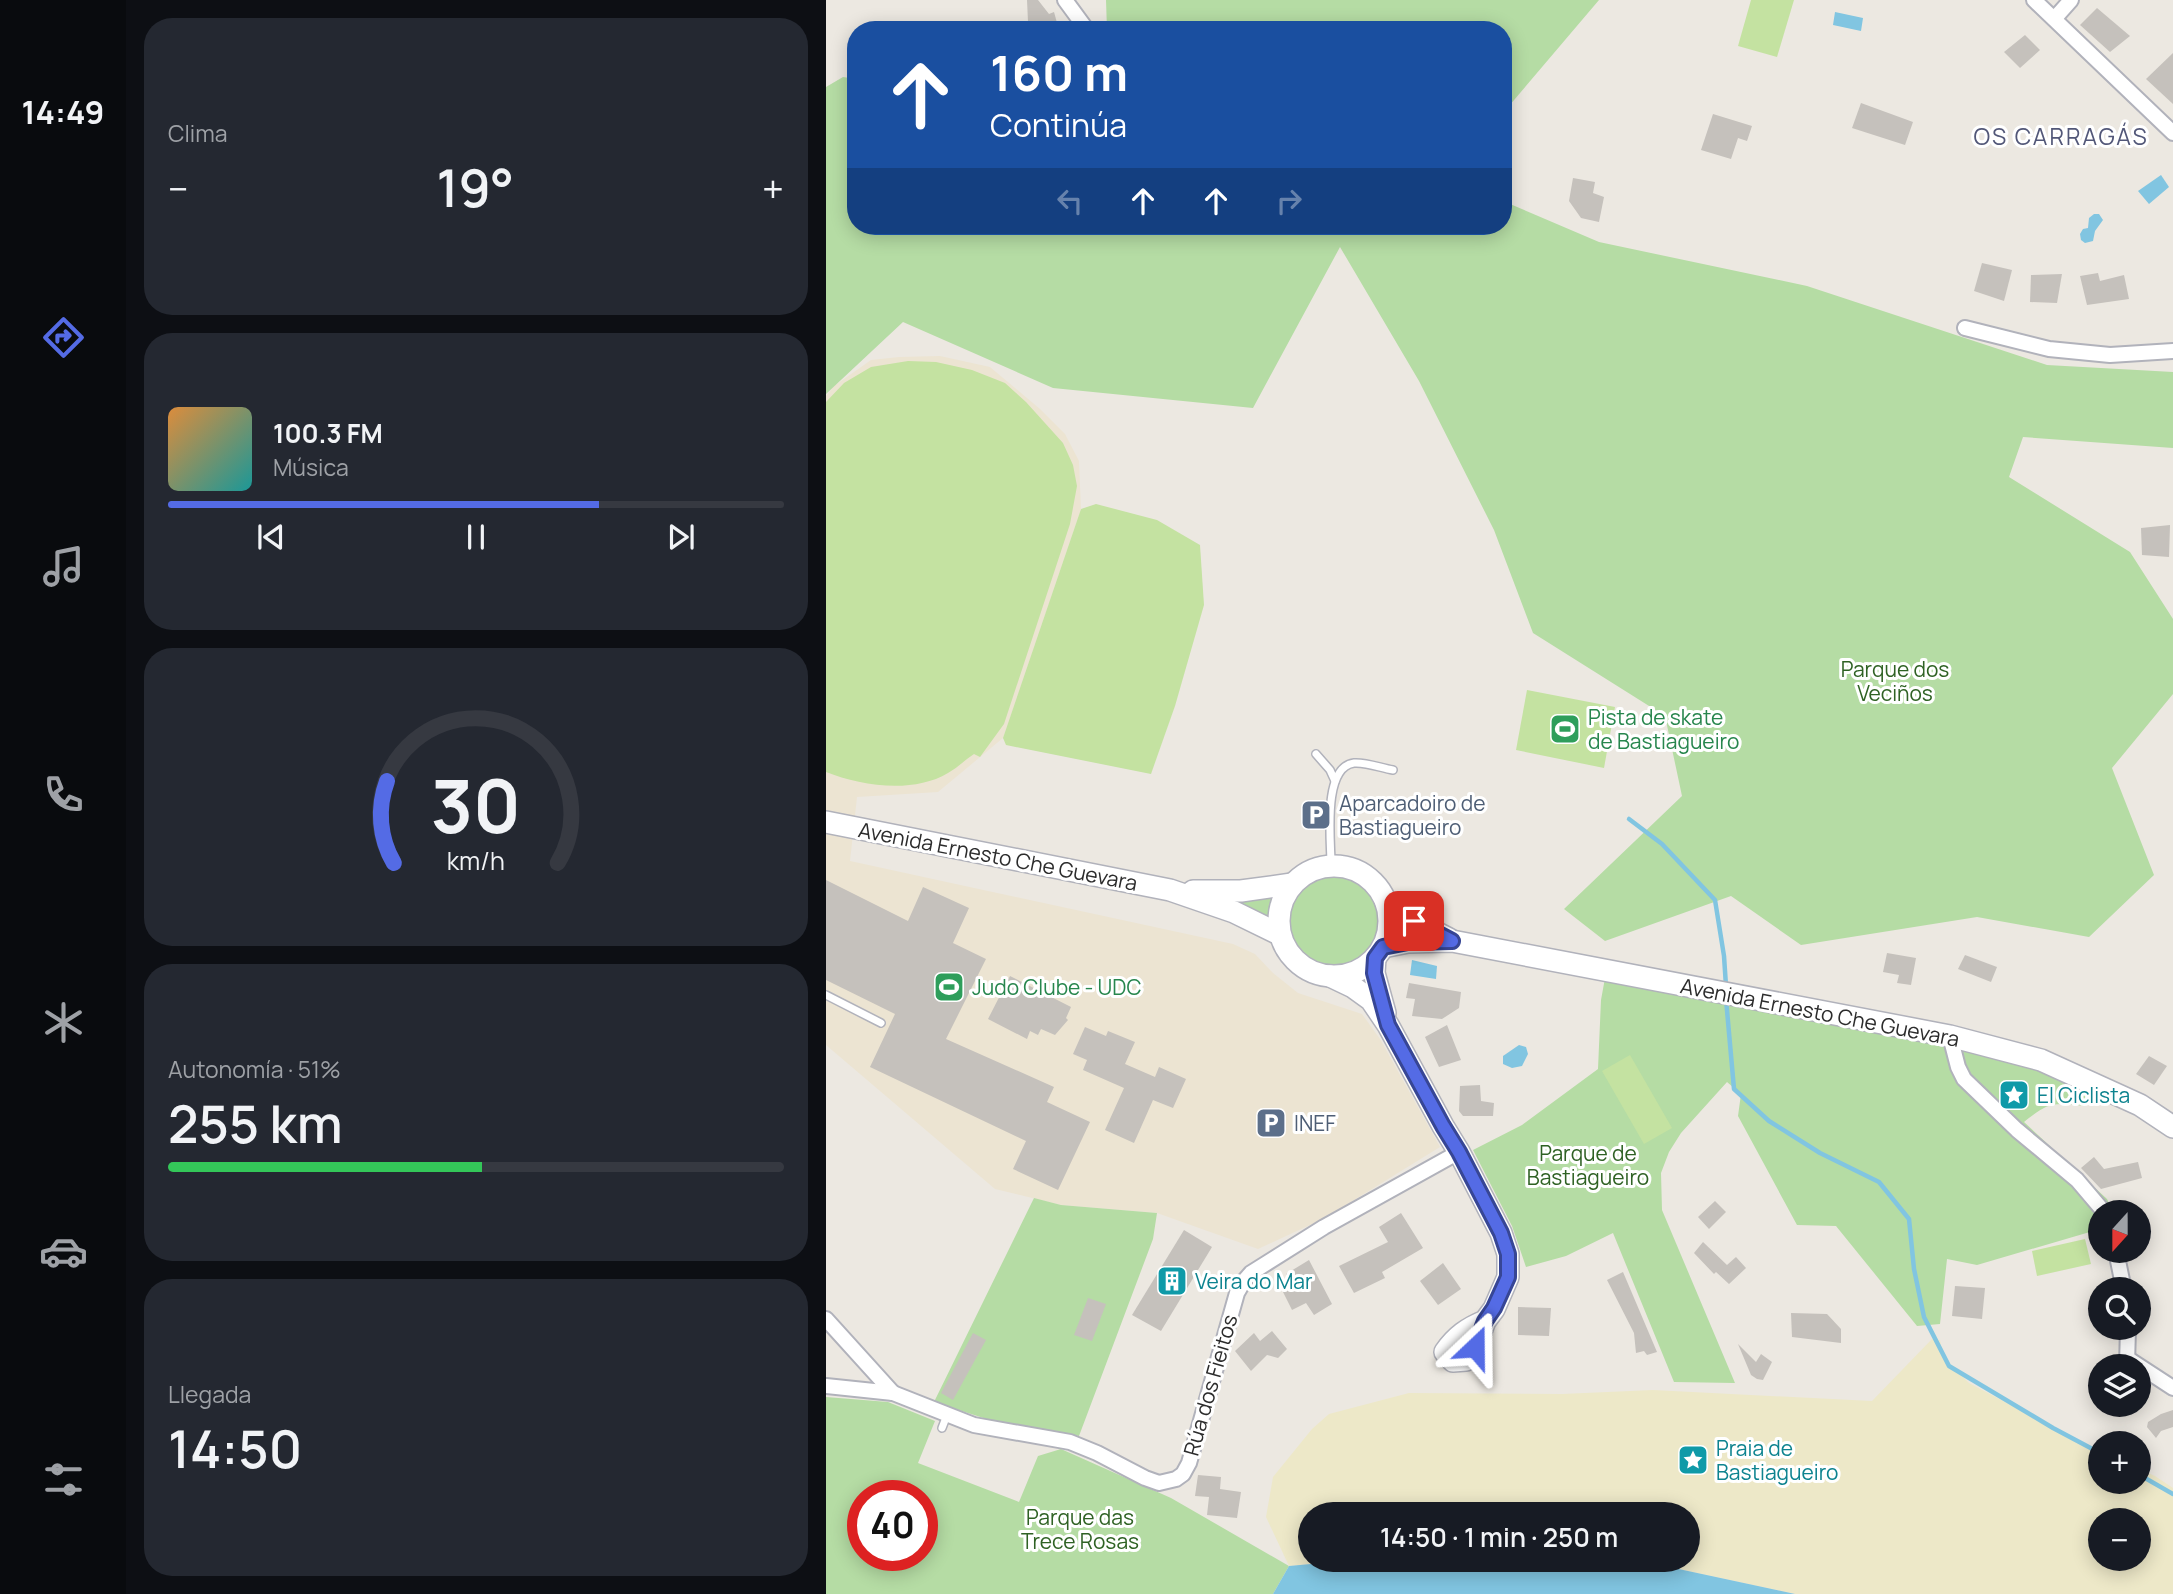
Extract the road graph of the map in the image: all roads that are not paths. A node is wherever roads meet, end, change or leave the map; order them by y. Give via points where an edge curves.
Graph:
1 (1065, 0) edge
2 (2034, 0) edge
3 (2071, 0) edge
4 (2055, 18) junction
5 (1080, 21) edge
6 (2173, 133) edge
7 (1965, 328) dead end
8 (2173, 351) edge
9 (1316, 754) dead end
10 (1393, 770) dead end
11 (1335, 781) junction
12 (826, 822) edge
13 (1331, 864) junction
14 (1292, 884) junction
15 (1170, 890) junction
16 (1385, 900) junction
17 (1279, 934) junction
18 (1452, 941) junction
19 (1379, 952) junction
20 (1330, 976) junction
21 (826, 995) edge
22 (881, 1023) dead end
23 (1388, 1025) junction
24 (1950, 1036) junction
25 (2173, 1127) edge
26 (1459, 1152) junction
27 (2094, 1200) edge
28 (826, 1319) edge
29 (1485, 1321) dead end
30 (2151, 1376) edge
31 (826, 1386) edge
32 (2173, 1388) edge
33 (893, 1393) junction

1 - 5 street
2 - 4 street
3 - 4 street
4 - 6 street
7 - 8 street via 2049,349 2110,355
9 - 11 lane
10 - 11 lane via 1355,763 1344,767
11 - 13 lane
12 - 15 main road, Avenida Ernesto Che Guevara
13 - 14 main road
13 - 16 main road via 1352,869 1376,885
14 - 15 main road, Avenida Ernesto Che Guevara via 1241,891
14 - 17 main road via 1280,906
15 - 17 main road, Avenida Ernesto Che Guevara via 1234,912
16 - 18 main road, Avenida Ernesto Che Guevara
16 - 19 main road via 1389,921
17 - 20 main road via 1286,950 1304,968
18 - 19 main road, Avenida Ernesto Che Guevara via 1408,942
18 - 24 main road, Avenida Ernesto Che Guevara
19 - 20 main road via 1360,970
19 - 23 main road via 1374,973
20 - 23 main road via 1370,999
21 - 22 lane
23 - 26 main road
24 - 25 main road, Avenida Ernesto Che Guevara via 2041,1060 2140,1105
24 - 27 street via 1964,1079
26 - 29 main road via 1508,1254 1508,1277
26 - 33 street, Rúa dos Fieitos via 1251,1273 1237,1293 1189,1463 1184,1474 1169,1482 1145,1478 1070,1442 944,1421
28 - 33 street
30 - 32 street
31 - 33 street

